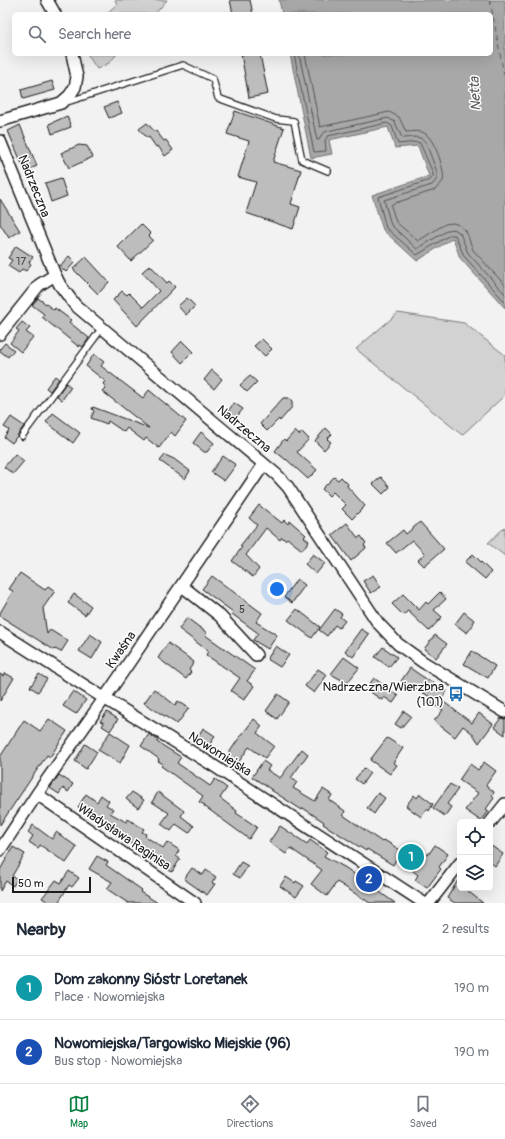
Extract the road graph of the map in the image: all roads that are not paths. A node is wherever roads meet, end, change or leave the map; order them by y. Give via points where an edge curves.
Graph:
1 (47, 0) edge
2 (55, 12) edge
3 (72, 56) edge
4 (61, 103) junction
5 (0, 121) edge
6 (0, 141) edge
7 (328, 171) dead end
8 (55, 275) junction
9 (102, 328) junction
10 (0, 334) edge
11 (22, 436) dead end
12 (264, 464) junction
13 (182, 586) junction
14 (0, 632) edge
15 (256, 655) dead end
16 (104, 698) junction
17 (505, 712) edge
18 (37, 794) junction
19 (505, 804) edge
20 (493, 820) edge
21 (0, 850) edge
22 (457, 867) edge
23 (195, 903) edge
24 (424, 903) edge
25 (429, 903) edge

1 - 2 street
3 - 4 street via 77,77 75,87 70,96
4 - 5 street
4 - 7 lane via 183,65 213,79 218,98 276,119 294,121 302,160
6 - 8 street, Nadrzeczna
8 - 9 street, Nadrzeczna via 75,305
8 - 10 street via 38,285
9 - 11 lane
9 - 12 street, Nadrzeczna
12 - 13 street, Kwaśna
12 - 17 street, Nadrzeczna via 288,487 378,623 398,644
13 - 15 street via 220,616
13 - 16 street, Kwaśna
14 - 16 street, Nowomiejska
16 - 18 street, Kwaśna
16 - 24 street, Nowomiejska via 211,764
18 - 21 street, Kwaśna
18 - 23 street, Władysława Raginisa
19 - 20 street
22 - 25 street

